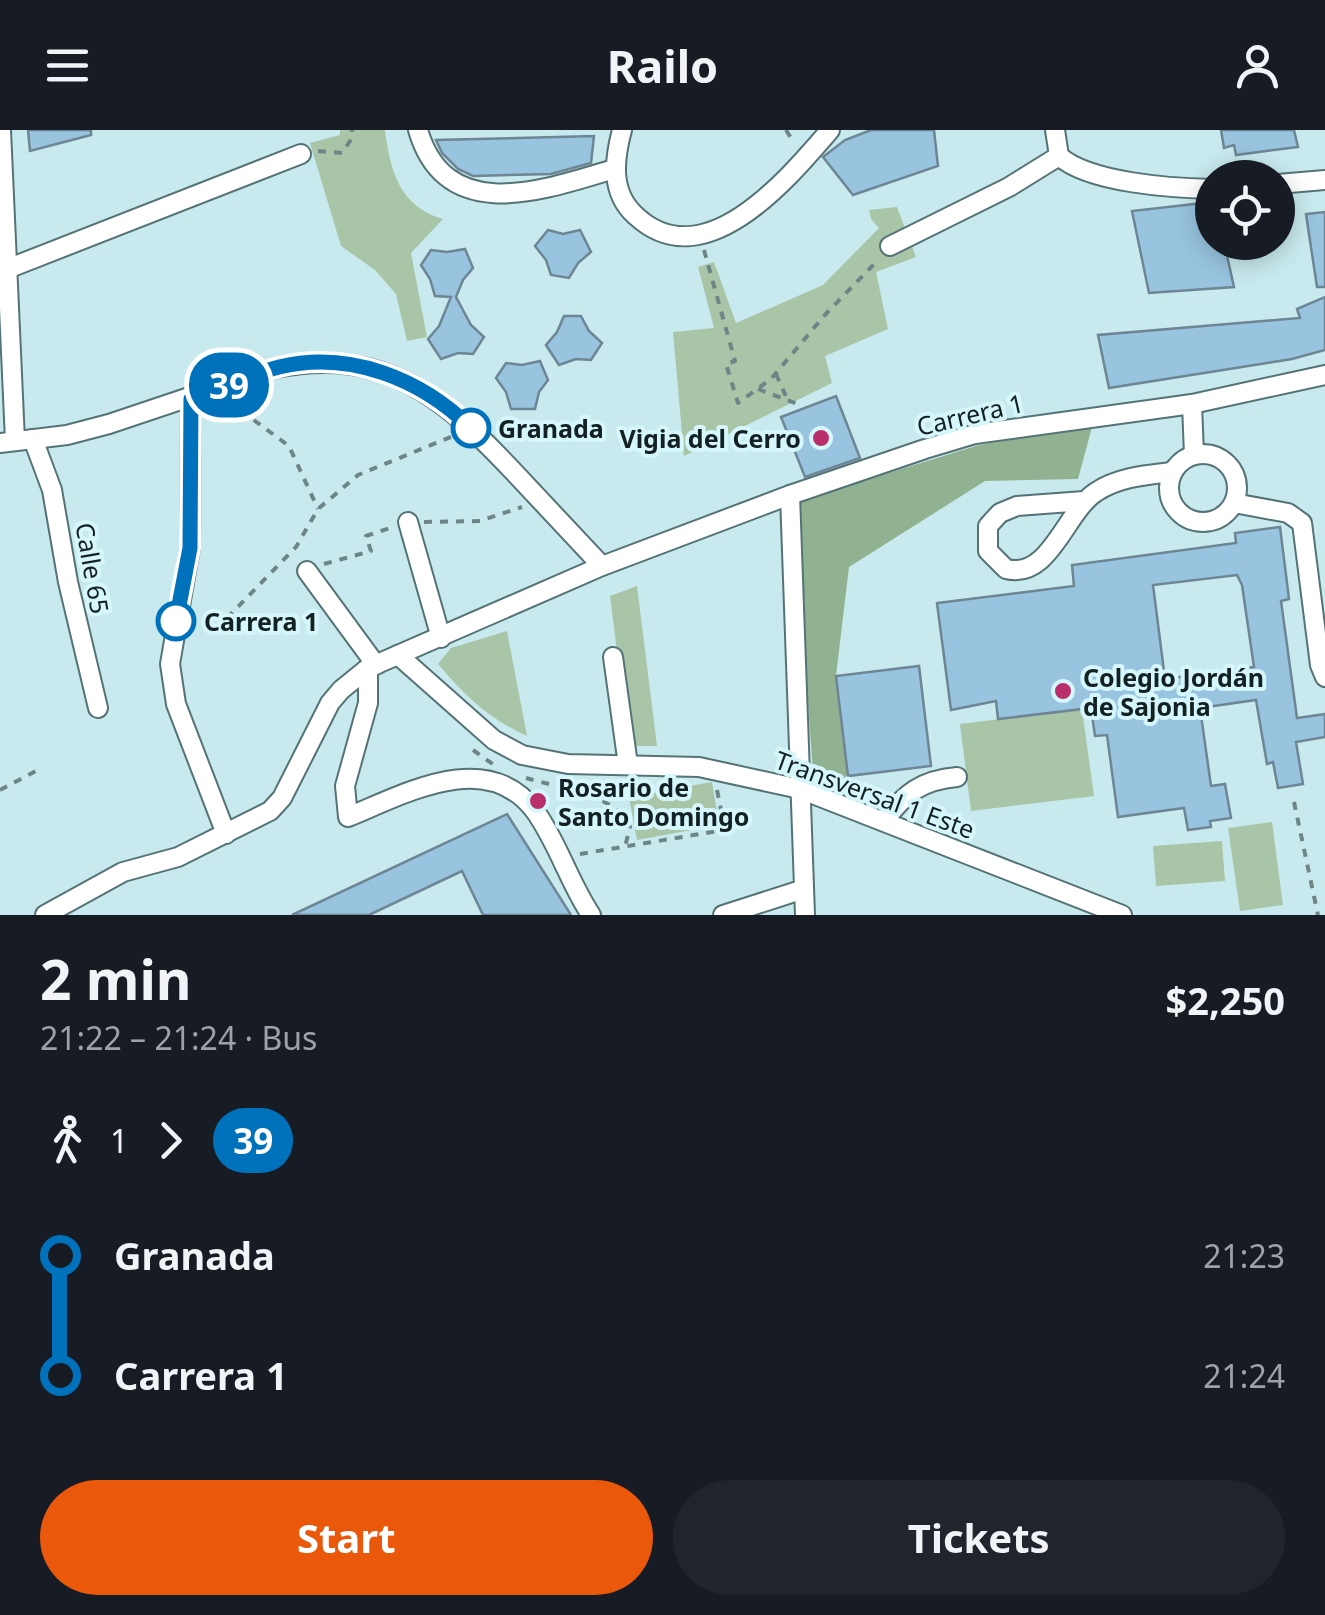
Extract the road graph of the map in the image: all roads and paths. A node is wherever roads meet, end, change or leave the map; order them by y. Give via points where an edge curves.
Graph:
1 (1, 130) edge
2 (352, 130) edge
3 (418, 130) edge
4 (622, 130) edge
5 (830, 130) edge
6 (1055, 130) edge
7 (301, 154) joint
8 (1059, 156) junction
9 (614, 169) junction
10 (1325, 180) edge
11 (1295, 183) edge
12 (1195, 189) edge
13 (700, 236) junction
14 (890, 246) joint
15 (7, 269) junction
16 (776, 374) junction
17 (1325, 375) edge
18 (758, 389) junction
19 (215, 390) junction
20 (191, 399) junction
21 (788, 401) junction
22 (1192, 404) junction
23 (800, 405) dead end
24 (472, 429) junction
25 (16, 441) edge
26 (1194, 455) junction
27 (1172, 472) junction
28 (790, 495) junction
29 (1084, 500) junction
30 (1234, 503) junction
31 (318, 509) junction
32 (408, 522) dead end
33 (602, 566) junction
34 (308, 571) dead end
35 (227, 618) dead end
36 (441, 638) junction
37 (398, 655) junction
38 (613, 657) dead end
39 (372, 666) junction
40 (1325, 677) edge
41 (98, 708) dead end
42 (473, 750) dead end
43 (493, 764) dead end
44 (628, 765) junction
45 (36, 771) dead end
46 (511, 772) dead end
47 (957, 777) dead end
48 (716, 787) dead end
49 (800, 789) junction
50 (0, 790) edge
51 (1294, 802) dead end
52 (884, 821) junction
53 (736, 828) dead end
54 (725, 830) junction
55 (226, 834) junction
56 (625, 846) junction
57 (560, 858) junction
58 (804, 889) junction
59 (46, 915) edge
60 (590, 915) edge
61 (723, 915) edge
62 (805, 915) edge
63 (1122, 915) edge
64 (1318, 915) edge

1 - 15 street, Calle 65
2 - 7 path via 342,153
3 - 9 street via 433,164 464,190 482,194 564,184
4 - 9 street
5 - 13 street via 739,219
6 - 8 street
7 - 15 street
8 - 12 street via 1072,168
8 - 14 street
9 - 13 street via 629,210 647,227
10 - 11 street
13 - 18 path via 735,361 726,364 738,402
14 - 16 path
15 - 25 street, Calle 65
16 - 18 path
16 - 21 path
17 - 22 street, Carrera 1
18 - 21 path
19 - 20 street
19 - 24 street via 301,363 345,365 398,377 434,396
19 - 31 path via 289,446
20 - 25 street via 81,432
20 - 55 street via 190,548 170,664 176,704
21 - 23 path
22 - 26 street
22 - 28 street, Carrera 1 via 975,434
24 - 31 path via 358,475
24 - 33 street
25 - 41 street, Calle 65 via 52,490
26 - 27 street
26 - 30 street via 1213,455 1229,466 1237,484
27 - 29 street via 1120,480
27 - 30 street via 1170,499 1188,519 1214,521
28 - 33 street, Carrera 1
28 - 49 street
29 - 29 street via 1000,513 986,534 992,558 1013,570 1036,564
30 - 40 street via 1288,513 1302,523
31 - 35 path via 296,548
32 - 36 street
33 - 36 street, Carrera 1
34 - 39 street
36 - 37 street, Carrera 1
37 - 39 street, Carrera 1
37 - 44 street, Transversal 1 Este via 508,750 552,762
38 - 44 street
39 - 55 street, Carrera 1 via 330,703 282,798 254,822
39 - 57 street via 345,786 348,817 439,782 480,779 522,798
42 - 43 path
44 - 49 street, Transversal 1 Este via 723,770
45 - 50 path
46 - 56 path via 620,811 630,826
47 - 52 street via 914,788
48 - 54 path
49 - 52 street, Transversal 1 Este
49 - 58 street
51 - 64 path
52 - 63 street, Transversal 1 Este
53 - 54 path
54 - 56 path
55 - 59 street, Carrera 1 via 178,857 122,872
56 - 57 path
57 - 60 street
58 - 61 street
58 - 62 street

